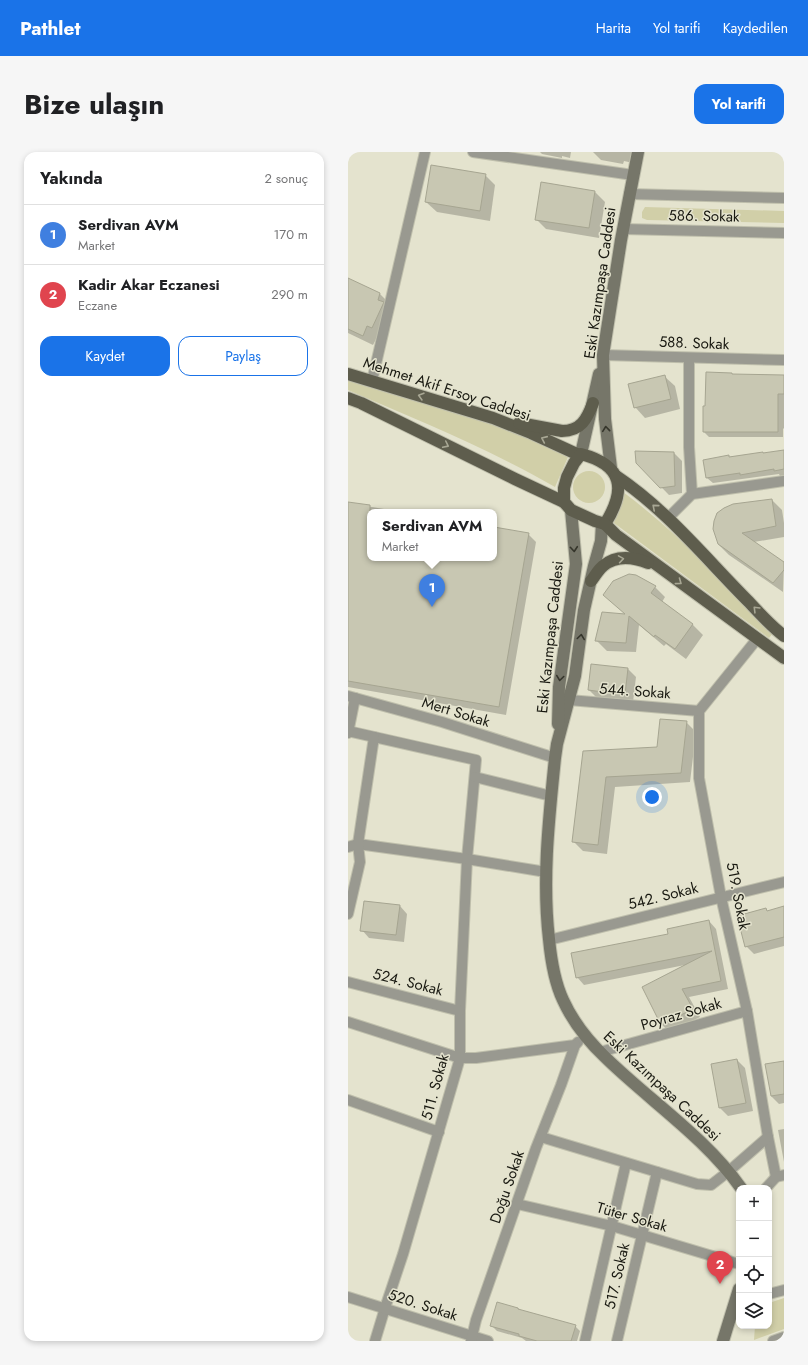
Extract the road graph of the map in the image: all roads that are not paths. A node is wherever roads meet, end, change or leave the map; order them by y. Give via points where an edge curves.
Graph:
1 (425, 152) edge
2 (473, 152) edge
3 (638, 152) edge
4 (633, 175) junction
5 (629, 194) junction
6 (784, 198) edge
7 (623, 229) junction
8 (784, 233) edge
9 (603, 355) junction
10 (689, 358) junction
11 (784, 360) edge
12 (348, 374) edge
13 (372, 382) junction
14 (348, 398) edge
15 (593, 404) junction
16 (493, 418) junction
17 (580, 455) junction
18 (613, 472) junction
19 (784, 481) edge
20 (692, 494) junction
21 (568, 506) junction
22 (668, 518) junction
23 (603, 523) junction
24 (658, 566) junction
25 (591, 581) junction
26 (784, 636) edge
27 (757, 638) junction
28 (784, 658) edge
29 (352, 697) edge
30 (569, 700) junction
31 (700, 711) junction
32 (348, 732) edge
33 (374, 737) junction
34 (557, 744) junction
35 (554, 758) junction
36 (475, 777) junction
37 (551, 796) junction
38 (353, 846) edge
39 (467, 859) junction
40 (546, 872) junction
41 (784, 882) edge
42 (721, 897) junction
43 (348, 914) edge
44 (549, 940) junction
45 (348, 982) edge
46 (747, 1011) junction
47 (460, 1012) junction
48 (348, 1022) edge
49 (586, 1035) junction
50 (575, 1045) junction
51 (600, 1052) junction
52 (460, 1058) junction
53 (348, 1100) edge
54 (439, 1132) junction
55 (540, 1137) junction
56 (768, 1137) junction
57 (626, 1163) junction
58 (729, 1171) junction
59 (657, 1172) junction
60 (780, 1176) edge
61 (738, 1185) edge
62 (770, 1185) edge
63 (517, 1204) junction
64 (612, 1226) junction
65 (642, 1235) junction
66 (736, 1263) edge
67 (784, 1290) edge
68 (772, 1293) edge
69 (348, 1297) edge
70 (736, 1307) edge
71 (384, 1308) junction
72 (784, 1337) edge
73 (472, 1339) edge
74 (375, 1341) edge
75 (488, 1341) edge
76 (585, 1341) edge
77 (617, 1341) edge
78 (723, 1341) edge
79 (773, 1341) edge

1 - 13 street
2 - 4 street
3 - 4 street, Eski Kazımpaşa Caddesi
4 - 5 street, Eski Kazımpaşa Caddesi
5 - 6 street, 586. Sokak
5 - 7 street, Eski Kazımpaşa Caddesi
7 - 8 street, 586. Sokak
7 - 9 street, Eski Kazımpaşa Caddesi
9 - 10 street, 588. Sokak
9 - 15 street
18 -> 9 street, Eski Kazımpaşa Caddesi via 605,420
10 - 11 street, 588. Sokak
10 - 20 street
12 - 13 main road, Mehmet Akif Ersoy Caddesi
16 -> 13 main road, Mehmet Akif Ersoy Caddesi
14 -> 21 main road
15 - 16 main road via 587,419 569,431
15 - 17 street
17 -> 16 main road, Mehmet Akif Ersoy Caddesi
17 - 18 main road via 598,460
17 - 21 main road via 567,477 564,488
22 -> 18 main road
18 - 23 main road via 618,494 611,514
19 - 20 street
20 - 22 street
21 - 23 main road
21 -> 34 street, Eski Kazımpaşa Caddesi via 576,564 559,687
26 -> 22 main road
23 - 24 main road
23 - 25 street, Eski Kazımpaşa Caddesi
25 -> 24 main road via 603,566 623,558 635,558
24 -> 27 main road
30 -> 25 street, Eski Kazımpaşa Caddesi
27 - 28 main road
27 - 31 street
29 - 32 street
29 - 35 street, Mert Sokak via 442,722
30 - 31 street, 544. Sokak
30 - 34 street, Eski Kazımpaşa Caddesi
31 - 42 street, 519. Sokak via 699,778
32 - 33 street
33 - 36 street, 511. Sokak via 476,760
33 - 38 street
34 - 35 street, Eski Kazımpaşa Caddesi
35 - 37 street, Eski Kazımpaşa Caddesi
36 - 37 street
36 - 39 street, 511. Sokak
37 - 40 street, Eski Kazımpaşa Caddesi
38 - 39 street
38 - 43 street via 360,862
39 - 40 street
39 - 47 street, 511. Sokak
40 - 44 street, Eski Kazımpaşa Caddesi via 546,918
41 - 42 street, 542. Sokak
42 - 44 street, 542. Sokak
42 - 46 street, 519. Sokak
44 - 49 street, Eski Kazımpaşa Caddesi via 551,964 563,1000
45 - 47 street, 524. Sokak
46 - 51 street, Poyraz Sokak
46 - 56 street, 519. Sokak
47 - 52 street, 511. Sokak
48 - 52 street
49 - 50 street
49 - 51 street, Eski Kazımpaşa Caddesi
50 - 52 street
50 - 55 street, Doğu Sokak via 562,1085
51 - 58 street, Eski Kazımpaşa Caddesi
52 - 54 street, 511. Sokak
53 - 54 street
54 - 71 street, 511. Sokak via 403,1254
55 - 57 street
55 - 63 street, Doğu Sokak
56 - 58 street
56 - 60 street, 519. Sokak
57 - 59 street
57 - 64 street
58 - 59 street via 711,1185 697,1184
58 - 61 street, Eski Kazımpaşa Caddesi
59 - 65 street, 517. Sokak
60 - 62 street
63 - 64 street, Tüter Sokak
63 - 73 street, Doğu Sokak via 476,1320
64 - 65 street, Tüter Sokak
64 - 76 street
65 - 66 street, Tüter Sokak
65 - 77 street, 517. Sokak
67 - 68 street
69 - 71 street, 520. Sokak
70 - 78 street
71 - 73 street, 520. Sokak
71 - 74 street, 511. Sokak
72 - 79 street
73 - 75 street, 520. Sokak

